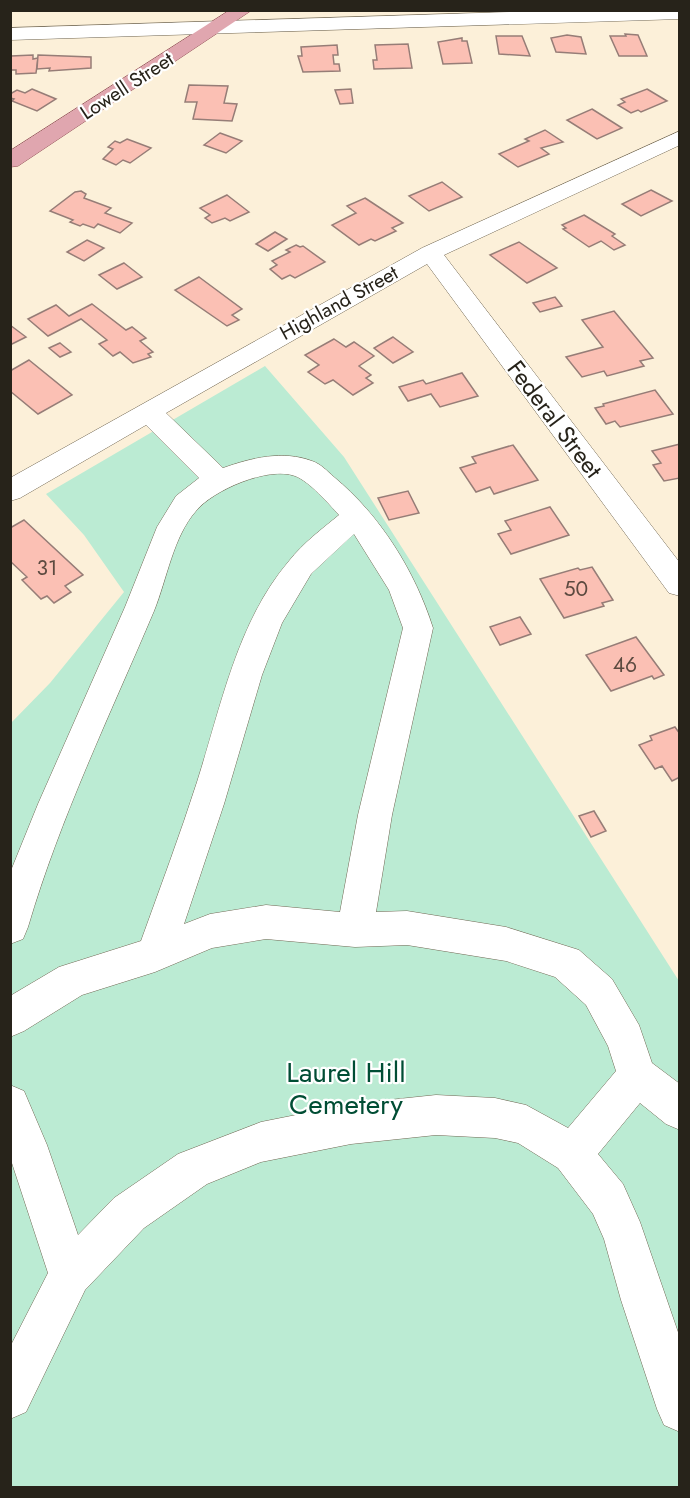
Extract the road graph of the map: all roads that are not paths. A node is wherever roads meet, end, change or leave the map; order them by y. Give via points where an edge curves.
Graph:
1 (243, 10) edge
2 (676, 21) edge
3 (220, 26) junction
4 (10, 34) edge
5 (680, 137) edge
6 (10, 161) edge
7 (430, 252) junction
8 (149, 412) junction
9 (218, 480) junction
10 (10, 491) edge
11 (357, 516) junction
12 (680, 585) edge
13 (10, 927) edge
14 (355, 930) junction
15 (155, 954) junction
16 (10, 1018) edge
17 (637, 1076) junction
18 (10, 1105) edge
19 (678, 1105) edge
20 (572, 1154) junction
21 (70, 1275) junction
22 (10, 1396) edge
23 (680, 1409) edge

1 - 3 main road, Lowell Street
2 - 3 street via 659,14
3 - 4 street
3 - 6 main road, Lowell Street
5 - 7 street, Highland Street
7 - 8 street, Highland Street
7 - 12 street, Federal Street
8 - 9 street
8 - 10 street, Highland Street
9 - 11 street via 281,465 304,469 330,487
9 - 13 street via 187,502 168,535 59,792
11 - 14 street via 402,585 418,628 375,815
11 - 15 street via 315,551 275,606 252,658
14 - 15 street via 266,922 210,931
14 - 17 street via 407,928 507,944 566,963 599,992 625,1039
15 - 16 street via 72,980
17 - 19 street
17 - 20 street
18 - 21 street
20 - 21 street via 526,1125 495,1118 436,1115 351,1124 261,1142 193,1169 129,1213
20 - 23 street via 609,1199
21 - 22 street

